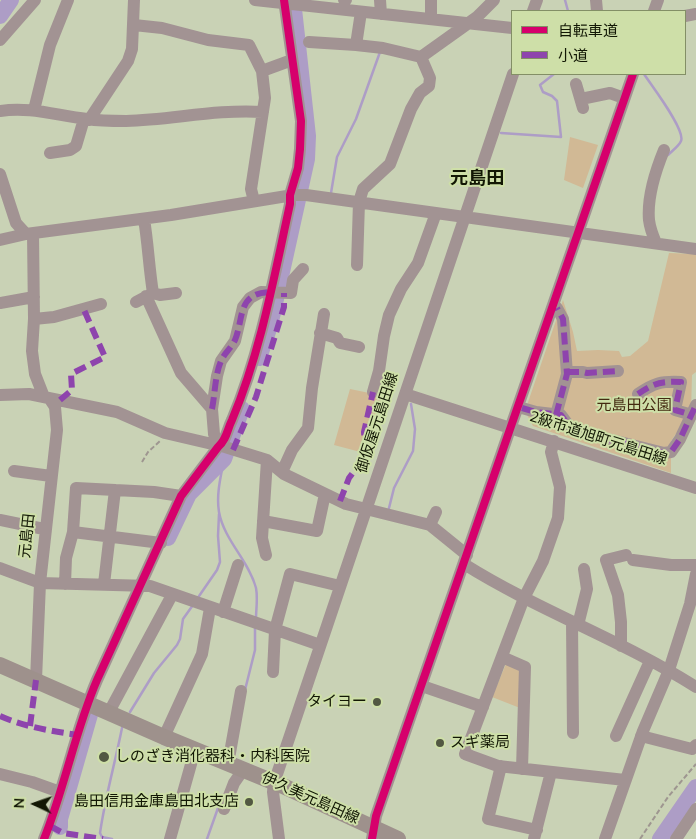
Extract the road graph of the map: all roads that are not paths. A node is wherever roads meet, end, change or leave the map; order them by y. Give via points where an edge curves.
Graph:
1 (35, 0) edge
2 (68, 0) edge
3 (134, 0) edge
4 (255, 0) edge
5 (380, 0) edge
6 (431, 0) edge
7 (494, 0) edge
8 (288, 3) edge
9 (346, 3) edge
10 (361, 12) junction
11 (382, 14) junction
12 (431, 20) junction
13 (467, 23) junction
14 (134, 25) junction
15 (511, 28) edge
16 (0, 40) edge
17 (309, 42) dead end
18 (356, 44) junction
19 (420, 57) junction
20 (292, 60) junction
21 (262, 71) junction
22 (513, 75) edge
23 (633, 75) edge
24 (576, 84) dead end
25 (624, 98) junction
26 (34, 110) junction
27 (0, 111) edge
28 (263, 112) junction
29 (87, 119) junction
30 (664, 150) dead end
31 (50, 153) dead end
32 (0, 174) edge
33 (292, 195) junction
34 (254, 201) junction
35 (359, 202) junction
36 (436, 213) junction
37 (464, 217) junction
38 (144, 219) junction
39 (578, 232) junction
40 (30, 234) junction
41 (0, 240) edge
42 (656, 244) junction
43 (696, 249) edge
44 (357, 266) dead end
45 (303, 270) dead end
46 (270, 292) junction
47 (176, 293) dead end
48 (34, 297) junction
49 (145, 297) junction
50 (0, 303) edge
51 (101, 304) dead end
52 (556, 308) dead end
53 (324, 314) dead end
54 (34, 319) junction
55 (320, 333) junction
56 (359, 347) dead end
57 (618, 370) dead end
58 (566, 372) junction
59 (373, 392) dead end
60 (405, 394) junction
61 (638, 394) dead end
62 (0, 395) edge
63 (46, 398) junction
64 (522, 408) dead end
65 (212, 409) junction
66 (694, 410) edge
67 (556, 414) junction
68 (511, 427) junction
69 (554, 441) junction
70 (224, 448) junction
71 (267, 460) junction
72 (14, 471) dead end
73 (282, 472) junction
74 (51, 476) junction
75 (696, 488) edge
76 (115, 490) junction
77 (325, 494) junction
78 (182, 496) junction
79 (366, 510) junction
80 (436, 512) dead end
81 (0, 520) edge
82 (263, 521) junction
83 (430, 525) junction
84 (44, 529) junction
85 (73, 532) junction
86 (111, 538) junction
87 (161, 543) junction
88 (266, 555) dead end
89 (466, 560) junction
90 (238, 565) dead end
91 (696, 565) edge
92 (0, 568) edge
93 (584, 569) dead end
94 (696, 574) edge
95 (40, 583) junction
96 (65, 584) junction
97 (104, 584) junction
98 (145, 586) junction
99 (340, 586) junction
100 (172, 595) junction
101 (524, 598) junction
102 (200, 603) junction
103 (223, 612) junction
104 (576, 624) junction
105 (690, 625) edge
106 (275, 630) junction
107 (320, 645) junction
108 (621, 646) junction
109 (502, 657) junction
110 (650, 661) junction
111 (0, 665) edge
112 (669, 670) junction
113 (273, 672) dead end
114 (36, 680) junction
115 (422, 686) junction
116 (696, 687) edge
117 (241, 691) dead end
118 (96, 706) junction
119 (483, 707) junction
120 (572, 733) dead end
121 (616, 736) dead end
122 (641, 736) junction
123 (164, 737) junction
124 (696, 746) edge
125 (195, 750) junction
126 (501, 766) junction
127 (236, 767) junction
128 (522, 769) junction
129 (551, 772) junction
130 (0, 774) edge
131 (625, 780) junction
132 (274, 783) junction
133 (60, 792) junction
134 (224, 809) dead end
135 (696, 809) edge
136 (373, 834) edge
137 (536, 834) edge
138 (44, 839) edge
139 (170, 839) edge
140 (279, 839) edge
141 (398, 839) edge
142 (605, 839) edge
143 (676, 839) edge

1 - 16 street
2 - 26 street via 50,46
3 - 14 street
4 - 8 street
5 - 11 street
6 - 12 street
7 - 13 street
8 - 9 street
8 - 20 street
9 - 10 street
10 - 11 street
10 - 18 street
11 - 12 street
12 - 13 street
13 - 15 street
13 - 19 street
14 - 21 street via 249,45
14 - 29 street via 128,61
17 - 18 street
18 - 19 street
19 - 35 street via 430,78 429,86 420,93 411,109 390,164 363,189
20 - 21 street
20 - 33 street via 301,121 298,168
21 - 28 street
22 - 37 street, 御仮屋元島田線
23 - 25 street
24 - 25 street via 582,103 610,93
25 - 39 street
26 - 27 street
26 - 29 street
28 - 29 street via 206,112 126,121
28 - 34 street via 252,189
29 - 31 street via 76,146
30 - 42 street via 651,192 649,221
32 - 40 street via 16,223
33 - 34 street
33 - 35 street
33 - 46 street
34 - 38 street
35 - 36 street
35 - 44 street
36 - 37 street
36 - 59 street via 418,264 389,315
37 - 39 street
37 - 60 street, 御仮屋元島田線
38 - 40 street
38 - 49 street via 148,241
39 - 42 street
39 - 68 street
40 - 41 street
40 - 48 street, 元島田
42 - 43 street
45 - 46 street via 293,280 291,293
46 - 65 street via 250,298 243,306 235,341 221,361
46 - 70 street via 250,369 228,427
47 - 49 street
48 - 50 street
48 - 54 street, 元島田
49 - 65 street via 181,374
51 - 54 street
52 - 58 street via 563,319
53 - 55 street
54 - 63 street, 元島田 via 35,374
55 - 56 street via 338,338 340,343
55 - 73 street via 308,428 292,450
57 - 58 street
58 - 67 street
60 - 68 street, 2級市道旭町元島田線
60 - 79 street, 御仮屋元島田線
61 - 66 street via 651,385 681,382 675,410
62 - 63 street via 28,394
63 - 70 street via 117,412 165,433
63 - 74 street, 元島田 via 54,407 57,430
64 - 67 street
65 - 70 street via 214,434
66 - 67 street via 671,452 664,453 572,430 561,415
68 - 69 street, 2級市道旭町元島田線
68 - 89 street
69 - 75 street, 2級市道旭町元島田線
69 - 101 street via 551,452 560,487 558,518
70 - 71 street
70 - 78 street
71 - 73 street
71 - 82 street
72 - 74 street
73 - 77 street
74 - 84 street, 元島田
76 - 78 street
76 - 85 street via 76,488
76 - 86 street
77 - 79 street
77 - 82 street via 317,531
78 - 87 street
79 - 83 street
79 - 99 street, 御仮屋元島田線
80 - 83 street
81 - 84 street
82 - 88 street
83 - 89 street
84 - 95 street, 元島田
85 - 86 street
85 - 96 street via 66,558
86 - 87 street
86 - 97 street
87 - 98 street
89 - 101 street
89 - 115 street
90 - 103 street
91 - 108 street via 671,565 630,558 606,560 618,595
92 - 95 street
93 - 104 street via 587,588
94 - 105 street
95 - 96 street
95 - 114 street, 元島田
96 - 97 street
97 - 98 street
98 - 100 street
98 - 118 street
99 - 106 street via 290,574
99 - 107 street, 御仮屋元島田線
100 - 102 street
100 - 118 street
101 - 104 street
101 - 109 street
102 - 103 street
102 - 123 street via 202,654
103 - 106 street
104 - 108 street
104 - 120 street
105 - 112 street
106 - 107 street
106 - 113 street
107 - 132 street, 御仮屋元島田線
108 - 110 street
109 - 119 street
109 - 128 street via 525,667
110 - 112 street
110 - 121 street
111 - 114 main road, 伊久美元島田線
112 - 116 street
112 - 122 street
114 - 118 main road, 伊久美元島田線
115 - 119 street
115 - 136 street via 376,816
117 - 127 street
118 - 123 main road, 伊久美元島田線
118 - 133 street
119 - 126 street via 465,754
122 - 124 street via 692,749
122 - 131 street
123 - 125 main road, 伊久美元島田線
125 - 127 main road, 伊久美元島田線
125 - 139 street
126 - 128 street
126 - 137 street via 488,819
127 - 132 main road, 伊久美元島田線
127 - 134 street via 234,784
128 - 129 street
129 - 131 street
129 - 137 street
130 - 133 street
131 - 142 street
132 - 136 main road, 伊久美元島田線
132 - 140 street
133 - 138 street
135 - 143 street
136 - 141 main road, 伊久美元島田線

